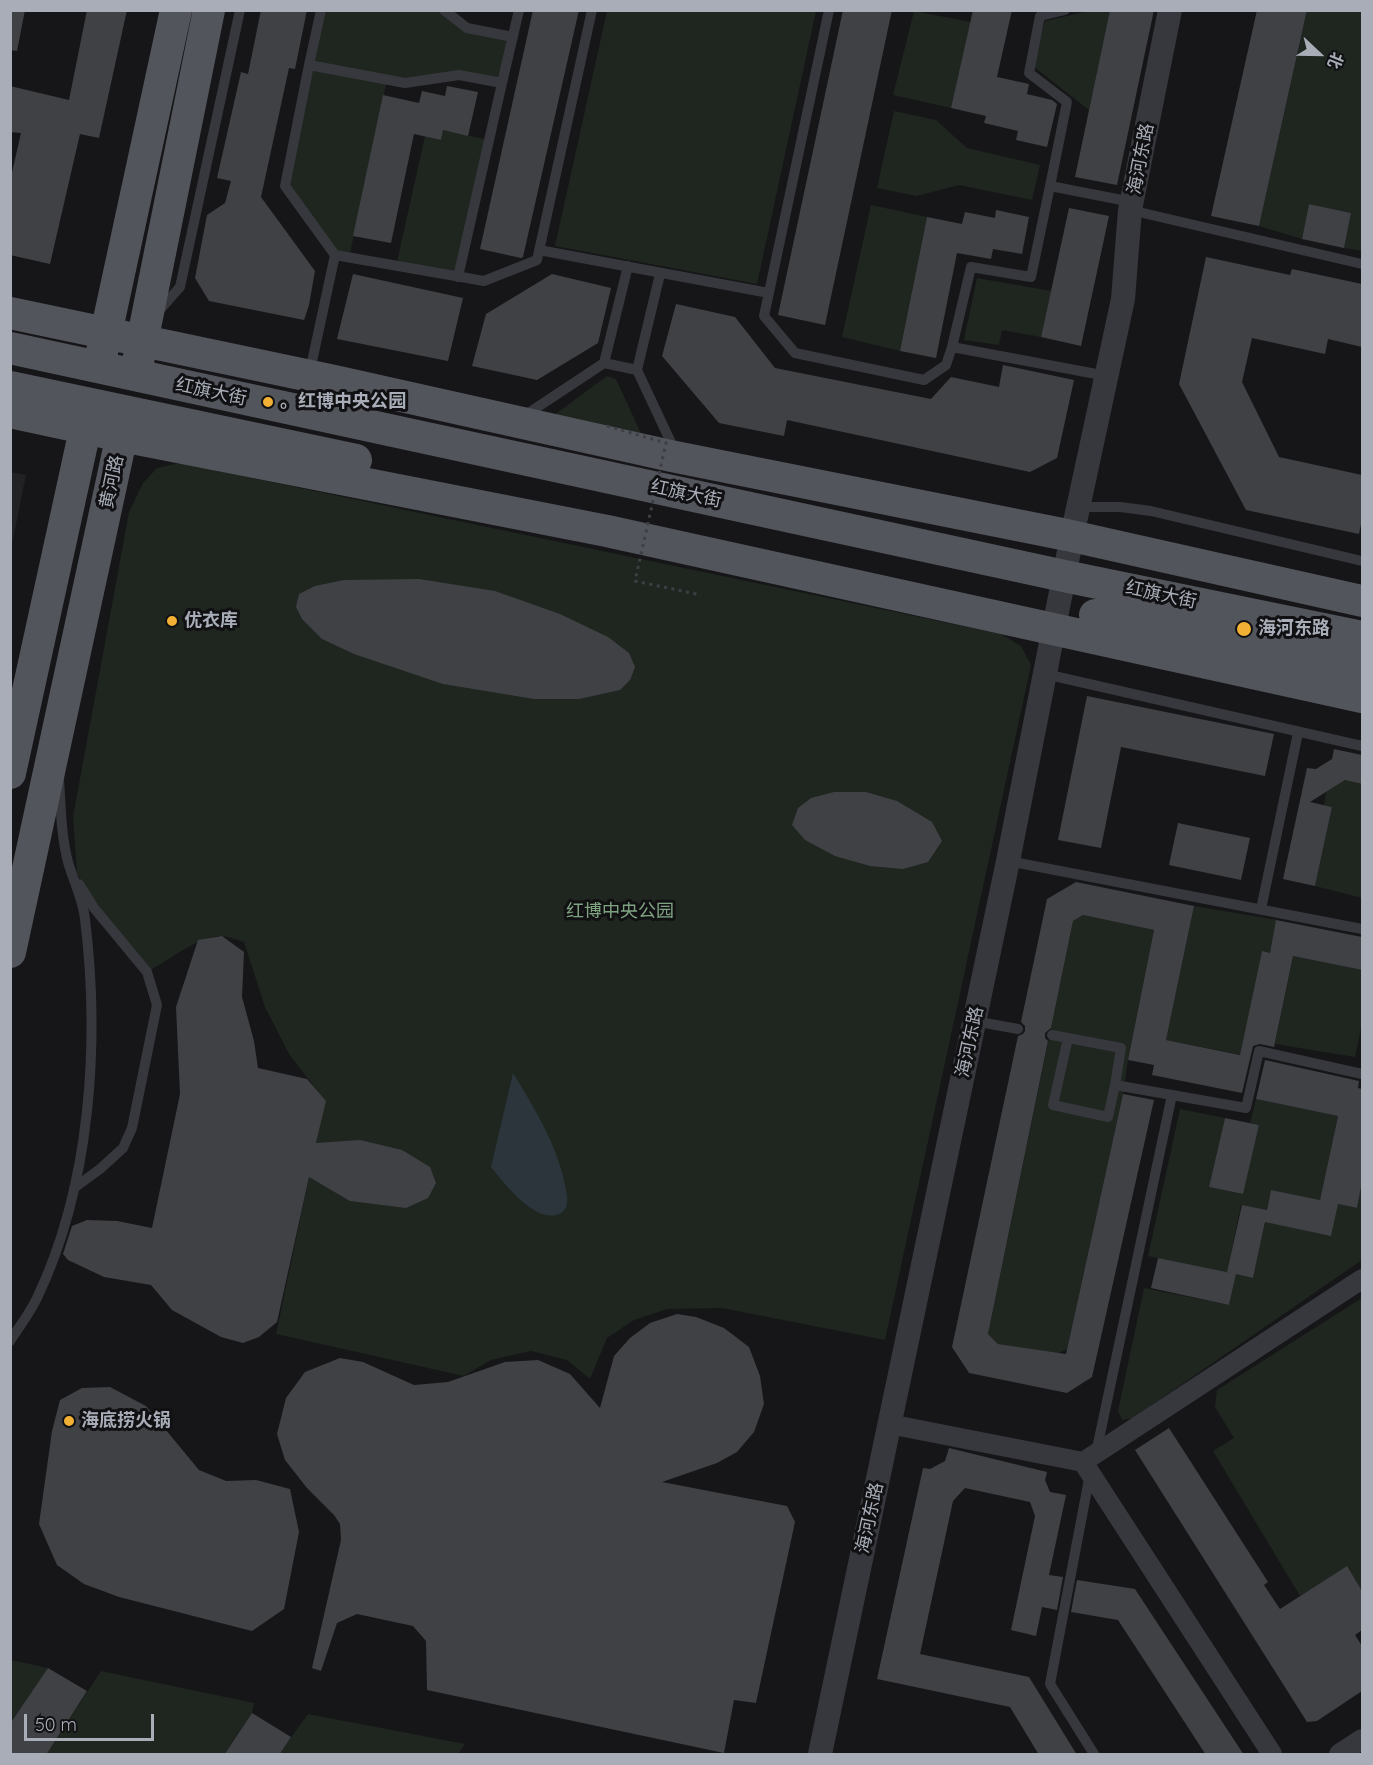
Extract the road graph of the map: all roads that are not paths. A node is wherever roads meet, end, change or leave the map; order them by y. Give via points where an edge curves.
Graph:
1 (176, 10) edge
2 (209, 10) edge
3 (240, 10) edge
4 (321, 10) edge
5 (444, 10) edge
6 (519, 10) edge
7 (592, 10) edge
8 (829, 10) edge
9 (1065, 10) edge
10 (1170, 10) edge
11 (513, 38) junction
12 (309, 65) junction
13 (502, 83) junction
14 (1050, 186) junction
15 (1131, 206) junction
16 (539, 250) junction
17 (335, 255) junction
18 (1362, 264) edge
19 (628, 266) junction
20 (660, 274) junction
21 (458, 277) junction
22 (769, 292) junction
23 (10, 313) edge
24 (106, 333) junction
25 (952, 347) junction
26 (10, 348) edge
27 (140, 348) junction
28 (604, 363) junction
29 (195, 364) dead end
30 (98, 367) junction
31 (637, 370) junction
32 (1107, 375) junction
33 (10, 387) edge
34 (306, 391) junction
35 (10, 412) edge
36 (88, 416) junction
37 (124, 424) junction
38 (514, 429) junction
39 (680, 463) junction
40 (917, 517) dead end
41 (1068, 543) junction
42 (1362, 561) edge
43 (1362, 601) edge
44 (1056, 618) junction
45 (1362, 637) edge
46 (1362, 669) edge
47 (1045, 674) junction
48 (1362, 697) edge
49 (1298, 733) junction
50 (57, 737) junction
51 (1362, 746) edge
52 (10, 773) edge
53 (1008, 861) junction
54 (71, 872) junction
55 (1261, 909) junction
56 (1362, 929) edge
57 (10, 952) edge
58 (974, 1021) junction
59 (1018, 1029) dead end
60 (1052, 1035) dead end
61 (1068, 1038) junction
62 (1362, 1074) edge
63 (1115, 1085) junction
64 (1172, 1095) junction
65 (74, 1188) junction
66 (1362, 1279) edge
67 (10, 1341) edge
68 (889, 1424) junction
69 (1090, 1463) junction
70 (1362, 1739) edge
71 (820, 1755) edge
72 (1094, 1755) edge
73 (1272, 1755) edge
74 (1339, 1755) edge

1 - 24 main road
2 - 27 main road, 黄河路
3 - 27 lane via 180,287
4 - 12 lane
5 - 11 lane via 467,28
6 - 11 lane
7 - 16 lane
8 - 22 lane
9 - 14 lane via 1040,16 1029,73 1067,102
10 - 15 street, 海河东路
11 - 13 lane
12 - 13 lane via 405,83 459,75
12 - 17 lane via 285,186
13 - 21 lane
14 - 15 lane
14 - 25 lane via 1031,277 971,267
15 - 18 lane
15 - 32 street, 海河东路 via 1124,299
16 - 19 lane
16 - 21 lane via 537,260 483,281
17 - 21 lane
17 - 34 lane
19 - 20 lane
19 - 28 lane
20 - 22 lane
20 - 31 lane
22 - 25 lane via 764,316 795,353 924,380 946,365
23 - 24 main road, 红旗大街
24 - 27 main road, 红旗大街
24 - 30 main road
25 - 32 lane
26 - 30 main road, 红旗大街
27 - 29 lane
27 - 30 main road, 红旗大街
27 - 34 main road, 红旗大街
27 - 37 main road, 黄河路
28 - 31 lane
28 - 38 lane
30 - 36 main road
31 - 39 lane
32 - 41 street, 海河东路
33 - 36 main road, 红旗大街
34 - 38 main road, 红旗大街
34 - 41 main road, 红旗大街
35 - 36 main road, 红旗大街
36 - 37 main road, 红旗大街
36 - 52 main road
37 - 44 main road, 红旗大街 via 607,531
37 - 50 main road, 黄河路
38 - 39 main road, 红旗大街
39 - 40 lane
39 - 41 main road, 红旗大街
41 - 42 lane via 1120,507
41 - 43 main road, 红旗大街
41 - 44 street, 海河东路
41 - 45 main road, 红旗大街
44 - 46 main road, 红旗大街
44 - 47 street, 海河东路
44 - 48 main road, 红旗大街
47 - 49 lane
47 - 53 street, 海河东路
49 - 51 lane
49 - 55 lane
50 - 54 lane via 61,816
50 - 57 main road, 黄河路
53 - 55 lane
53 - 58 street, 海河东路
54 - 65 lane via 85,916 92,1058
54 - 65 lane via 94,908 147,972 157,1005 132,1128 123,1148
55 - 56 lane
58 - 59 lane
58 - 68 street, 海河东路
60 - 61 lane
61 - 63 lane via 1122,1048
61 - 63 lane via 1053,1105 1108,1117
62 - 64 lane via 1258,1051 1246,1108
63 - 64 lane
64 - 69 lane
65 - 67 lane via 51,1267
66 - 69 street
68 - 69 street
68 - 71 street, 海河东路
69 - 72 lane via 1050,1684
69 - 73 street
70 - 74 street

